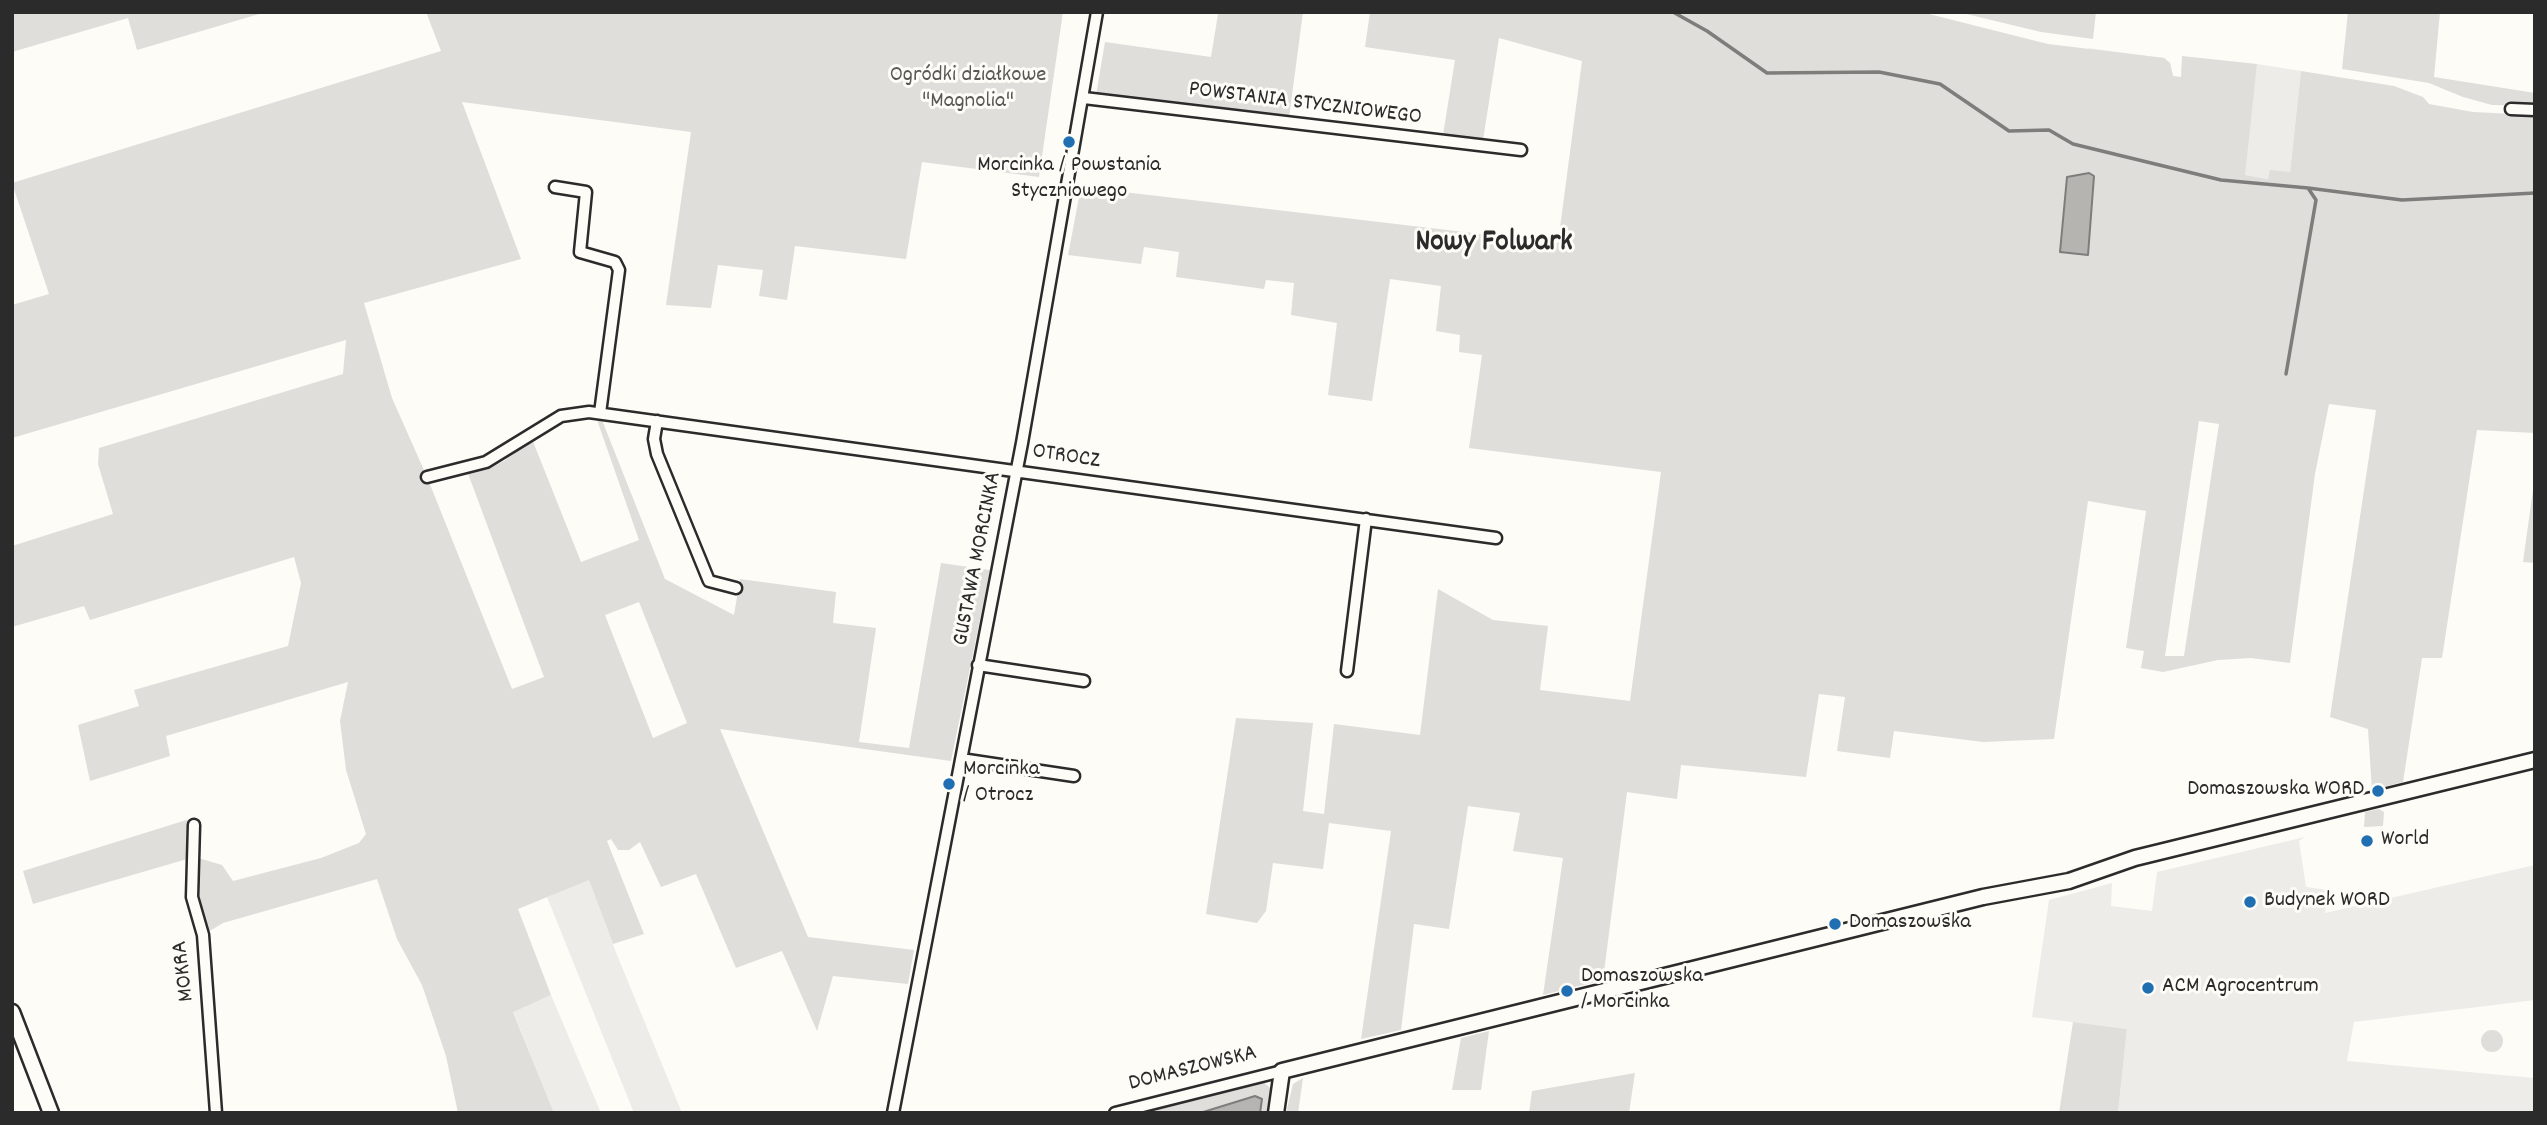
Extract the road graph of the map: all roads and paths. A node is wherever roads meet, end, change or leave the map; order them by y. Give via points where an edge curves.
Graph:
1 (1097, 12) edge
2 (1084, 97) junction
3 (2511, 109) dead end
4 (2535, 110) edge
5 (1521, 150) dead end
6 (555, 187) dead end
7 (594, 412) junction
8 (657, 421) junction
9 (1016, 470) junction
10 (428, 477) dead end
11 (1366, 519) junction
12 (1496, 538) dead end
13 (736, 588) dead end
14 (978, 665) junction
15 (1347, 671) dead end
16 (1084, 681) dead end
17 (961, 759) junction
18 (2535, 760) edge
19 (1074, 776) dead end
20 (194, 825) dead end
21 (12, 1012) edge
22 (1282, 1071) junction
23 (51, 1113) edge
24 (216, 1113) edge
25 (893, 1113) edge
26 (1115, 1113) edge
27 (1276, 1113) edge

1 - 2 street, GUSTAWA MORCINKA
2 - 5 street, POWSTANIA STYCZNIOWEGO
2 - 9 street, GUSTAWA MORCINKA
3 - 4 street
6 - 7 street via 586,192 580,252 615,262 619,270
7 - 8 street, OTROCZ
7 - 10 street via 561,416 486,462
8 - 9 street, OTROCZ
8 - 13 street via 657,454 709,581
9 - 11 street, OTROCZ
9 - 14 street, GUSTAWA MORCINKA
11 - 12 street, OTROCZ
11 - 15 street
14 - 16 street
14 - 17 street, GUSTAWA MORCINKA
17 - 19 street
17 - 25 street, GUSTAWA MORCINKA
18 - 22 street, DOMASZOWSKA via 2135,858 2069,881 1995,894
20 - 24 street, MOKRA via 192,897 203,934
21 - 23 street
22 - 26 street, DOMASZOWSKA
22 - 27 street, DOMASZOWSKA

